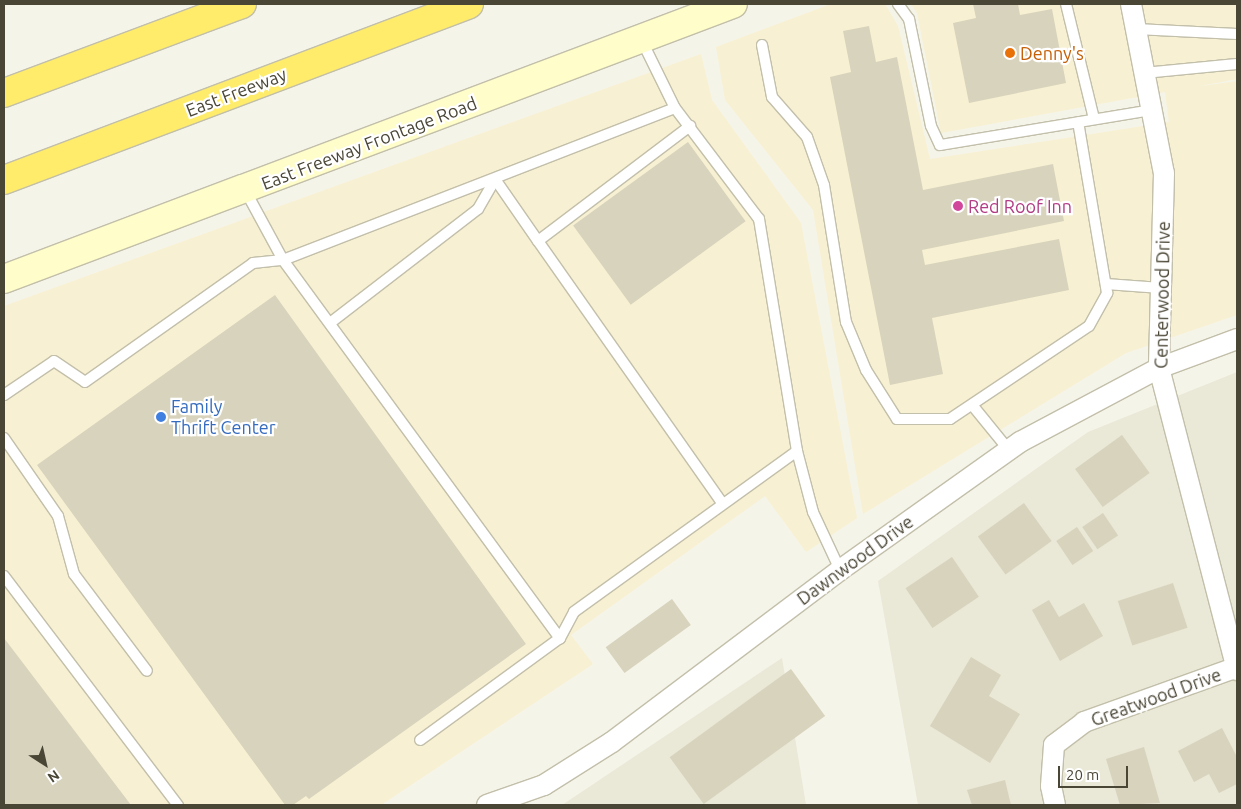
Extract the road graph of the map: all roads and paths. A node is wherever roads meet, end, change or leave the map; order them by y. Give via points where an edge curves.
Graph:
1 (242, 4) edge
2 (469, 4) edge
3 (733, 4) edge
4 (1066, 4) edge
5 (1131, 4) edge
6 (903, 5) edge
7 (1136, 29) junction
8 (1237, 34) edge
9 (641, 38) junction
10 (762, 45) dead end
11 (1237, 64) edge
12 (1144, 73) junction
13 (4, 93) edge
14 (675, 108) junction
15 (1152, 110) junction
16 (1094, 119) junction
17 (1078, 122) junction
18 (690, 126) junction
19 (494, 179) junction
20 (4, 180) edge
21 (245, 189) junction
22 (538, 241) junction
23 (283, 260) junction
24 (4, 279) edge
25 (1106, 284) junction
26 (1161, 288) junction
27 (330, 323) junction
28 (1237, 338) edge
29 (1159, 368) junction
30 (4, 395) edge
31 (973, 406) junction
32 (4, 438) edge
33 (1008, 449) junction
34 (797, 451) junction
35 (722, 503) junction
36 (840, 570) junction
37 (4, 576) edge
38 (560, 638) junction
39 (1236, 669) edge
40 (147, 671) dead end
41 (420, 740) dead end
42 (178, 805) edge
43 (488, 805) edge
44 (1055, 805) edge

1 - 13 highway
2 - 20 highway, East Freeway
3 - 9 main road, East Freeway Frontage Road
4 - 16 lane
5 - 7 street, Centerwood Drive
6 - 17 lane via 909,19 931,126 940,145
7 - 8 lane
7 - 12 street, Centerwood Drive
9 - 14 lane
9 - 21 main road, East Freeway Frontage Road
10 - 31 lane via 772,97 808,137 824,185 846,322 866,370 898,419 950,419
11 - 12 lane
12 - 15 street, Centerwood Drive
14 - 18 lane
14 - 19 lane
15 - 16 lane
15 - 26 street, Centerwood Drive via 1164,173
16 - 17 lane
17 - 25 lane
18 - 22 lane
18 - 34 lane via 759,219
19 - 22 lane
19 - 23 lane
19 - 27 lane via 478,209
21 - 23 lane
21 - 24 main road, East Freeway Frontage Road
22 - 35 lane
23 - 27 lane
23 - 30 lane via 253,263 85,382 54,361
25 - 26 lane
25 - 31 lane via 1107,293 1089,326
26 - 29 street, Centerwood Drive
27 - 38 lane
28 - 29 street, Dawnwood Drive
29 - 33 street, Dawnwood Drive
29 - 39 street, Centerwood Drive
31 - 33 lane
32 - 40 lane via 58,516 74,574
33 - 36 street, Dawnwood Drive
34 - 35 lane
34 - 36 lane via 813,512
35 - 38 lane via 574,612
36 - 43 street, Dawnwood Drive via 612,742 544,785
37 - 42 lane
38 - 41 lane
39 - 44 street, Greatwood Drive via 1084,722 1054,744 1051,786

